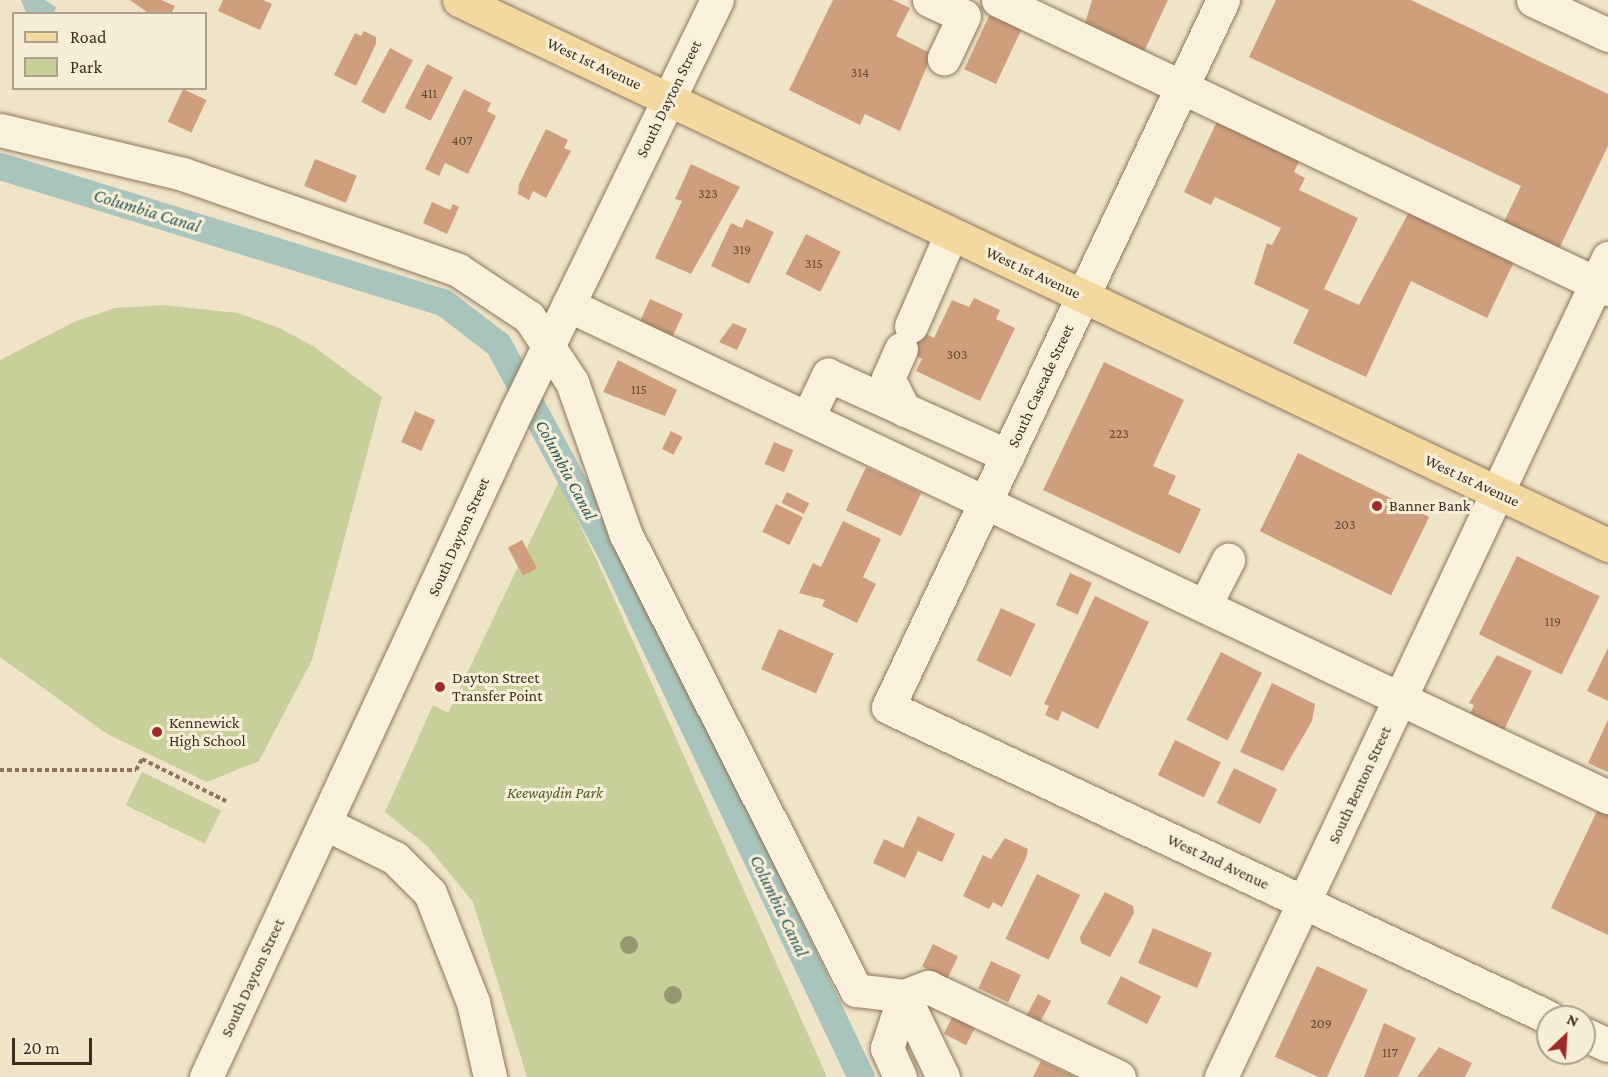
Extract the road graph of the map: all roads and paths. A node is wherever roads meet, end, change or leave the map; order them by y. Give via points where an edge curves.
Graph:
1 (459, 0) edge
2 (717, 0) edge
3 (929, 0) edge
4 (998, 0) edge
5 (1223, 0) edge
6 (1533, 0) edge
7 (1608, 35) edge
8 (944, 58) dead end
9 (1182, 87) junction
10 (669, 100) junction
11 (0, 130) edge
12 (951, 234) junction
13 (1604, 277) edge
14 (1083, 296) junction
15 (568, 305) junction
16 (544, 354) junction
17 (904, 410) junction
18 (808, 417) junction
19 (1008, 456) junction
20 (1498, 493) junction
21 (986, 501) junction
22 (1608, 545) edge
23 (1228, 560) dead end
24 (1205, 605) junction
25 (1401, 698) junction
26 (888, 707) joint
27 (0, 770) edge
28 (1608, 797) edge
29 (226, 801) dead end
30 (326, 824) junction
31 (1304, 903) junction
32 (904, 996) junction
33 (1536, 1011) edge
34 (1223, 1076) edge
35 (206, 1077) edge
36 (490, 1077) edge
37 (900, 1077) edge
38 (943, 1077) edge
39 (1119, 1077) edge

1 - 10 main road, West 1st Avenue
2 - 10 street, South Dayton Street
3 - 8 street via 964,16
4 - 9 street
5 - 9 street, South Cascade Street
6 - 7 street
9 - 13 street
9 - 14 street, South Cascade Street
10 - 12 main road, West 1st Avenue
10 - 15 street, South Dayton Street
11 - 16 street via 183,174 458,270 530,316
12 - 14 main road, West 1st Avenue
12 - 17 street via 888,378
13 - 20 street, South Benton Street
14 - 19 street, South Cascade Street
14 - 20 main road, West 1st Avenue
15 - 16 street, South Dayton Street
15 - 18 street
16 - 30 street, South Dayton Street
16 - 32 street via 572,382 626,535 856,990
17 - 18 street via 828,375
17 - 19 street
18 - 21 street
19 - 21 street, South Cascade Street
20 - 22 main road, West 1st Avenue
20 - 25 street, South Benton Street
21 - 24 street
21 - 26 street, South Cascade Street
23 - 24 street
24 - 25 street
25 - 28 street
25 - 31 street, South Benton Street
26 - 31 street, West 2nd Avenue
27 - 29 path via 136,770 142,759
30 - 35 street, South Dayton Street
30 - 36 street via 395,858 430,893 473,1002
31 - 33 street, West 2nd Avenue
31 - 34 street, South Benton Street
32 - 37 street via 887,1048
32 - 38 street
32 - 39 street via 928,987

